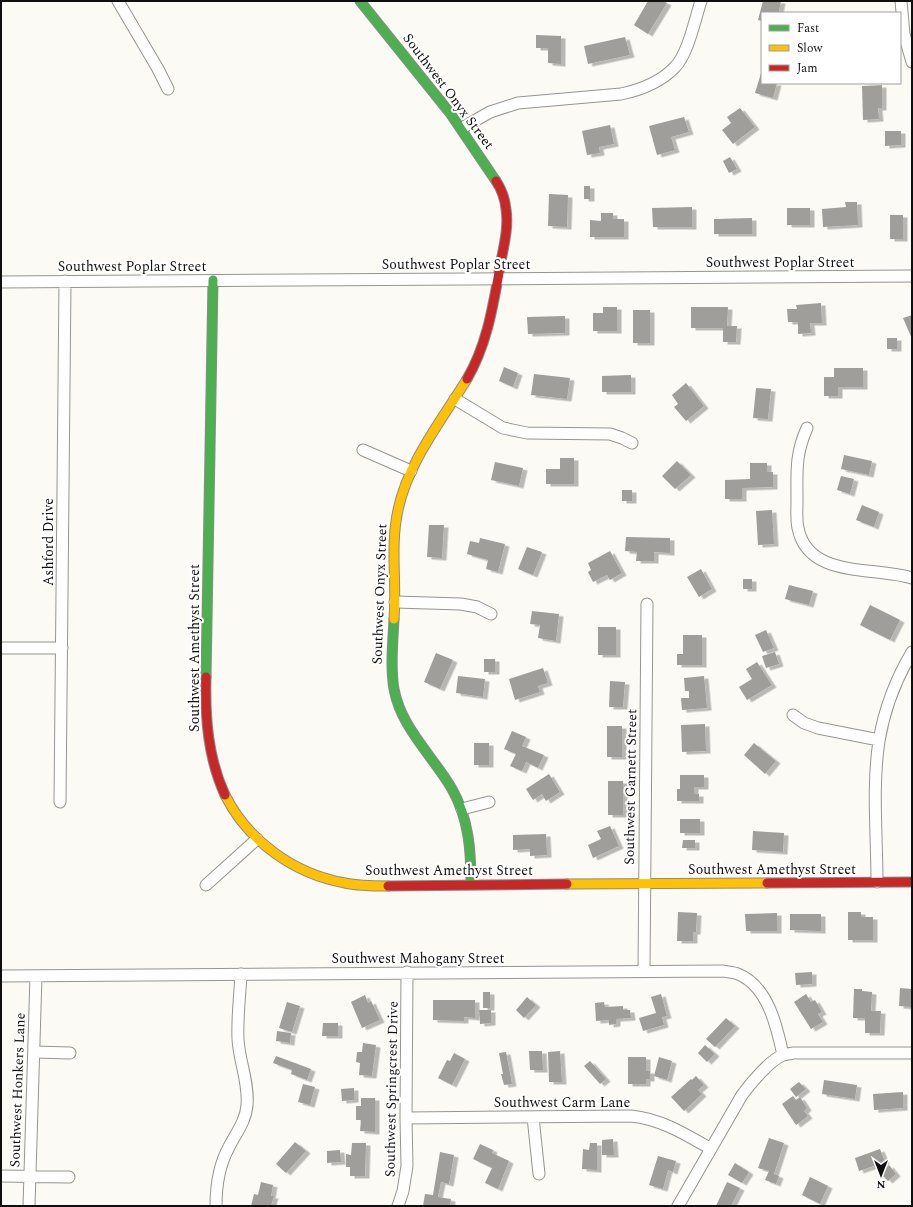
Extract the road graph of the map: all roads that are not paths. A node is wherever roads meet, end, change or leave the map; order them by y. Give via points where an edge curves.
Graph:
1 (118, 1) edge
2 (360, 1) edge
3 (701, 1) edge
4 (901, 1) edge
5 (912, 62) edge
6 (168, 89) dead end
7 (462, 128) junction
8 (912, 276) edge
9 (497, 279) junction
10 (213, 280) junction
11 (65, 281) junction
12 (1, 282) edge
13 (455, 399) junction
14 (806, 428) dead end
15 (632, 443) dead end
16 (363, 450) dead end
17 (411, 471) junction
18 (912, 578) edge
19 (395, 602) junction
20 (647, 604) dead end
21 (491, 614) dead end
22 (1, 648) edge
23 (62, 648) junction
24 (912, 652) edge
25 (793, 715) dead end
26 (879, 740) junction
27 (60, 802) dead end
28 (489, 802) dead end
29 (462, 809) junction
30 (257, 839) junction
31 (877, 882) junction
32 (912, 882) edge
33 (471, 884) junction
34 (644, 884) junction
35 (206, 885) dead end
36 (644, 971) junction
37 (408, 972) junction
38 (242, 974) junction
39 (1, 976) edge
40 (36, 976) junction
41 (34, 1052) junction
42 (70, 1053) dead end
43 (912, 1053) edge
44 (783, 1055) junction
45 (533, 1117) junction
46 (406, 1118) junction
47 (711, 1149) junction
48 (539, 1174) dead end
49 (1, 1176) edge
50 (30, 1176) junction
51 (69, 1177) dead end
52 (29, 1206) edge
53 (216, 1206) edge
54 (398, 1206) edge
55 (678, 1206) edge

1 - 6 street
2 - 7 street, Southwest Onyx Street
3 - 7 street via 684,52 676,66 662,78 635,91 621,94 518,103 490,112
4 - 5 street via 904,34
7 - 9 street, Southwest Onyx Street via 504,196 506,235
8 - 9 street, Southwest Poplar Street
9 - 10 street, Southwest Poplar Street
9 - 13 street, Southwest Onyx Street via 485,338 472,370
10 - 11 street, Southwest Poplar Street
10 - 30 street, Southwest Amethyst Street via 206,687 208,729 217,778 241,821
11 - 12 street, Southwest Poplar Street
11 - 23 street, Ashford Drive
13 - 15 street via 503,428 515,431 610,434
13 - 17 street, Southwest Onyx Street
14 - 18 street via 797,461 797,516 802,540 811,553 823,562 838,567 900,574
16 - 17 street
17 - 19 street, Southwest Onyx Street via 396,524
19 - 21 street via 461,604 477,607
19 - 29 street, Southwest Onyx Street via 392,671 399,707 407,724 453,790
20 - 34 street, Southwest Garnett Street
22 - 23 street
23 - 27 street, Ashford Drive
24 - 26 street via 885,715
25 - 26 street via 804,723 818,728
26 - 31 street via 876,771
28 - 29 street
29 - 33 street, Southwest Onyx Street via 471,857
30 - 33 street, Southwest Amethyst Street via 294,865 341,882 384,886
30 - 35 street
31 - 32 street, Southwest Amethyst Street
31 - 34 street, Southwest Amethyst Street
33 - 34 street, Southwest Amethyst Street
34 - 36 street, Southwest Garnett Street
36 - 37 street, Southwest Mahogany Street
36 - 44 street, Southwest Mahogany Street via 737,973 750,981 761,993 777,1028
37 - 38 street, Southwest Mahogany Street
37 - 46 street, Southwest Springcrest Drive
38 - 40 street, Southwest Mahogany Street
38 - 53 street via 238,1038 247,1084 247,1106 243,1122 228,1148 220,1170
39 - 40 street, Southwest Mahogany Street
40 - 41 street, Southwest Honkers Lane
41 - 42 street
41 - 50 street, Southwest Honkers Lane
43 - 44 street
44 - 47 street via 751,1082
45 - 46 street, Southwest Carm Lane
45 - 47 street, Southwest Carm Lane via 645,1118 678,1130
45 - 48 street
46 - 54 street, Southwest Springcrest Drive via 407,1166
47 - 55 street
49 - 50 street
50 - 51 street
50 - 52 street, Southwest Honkers Lane

